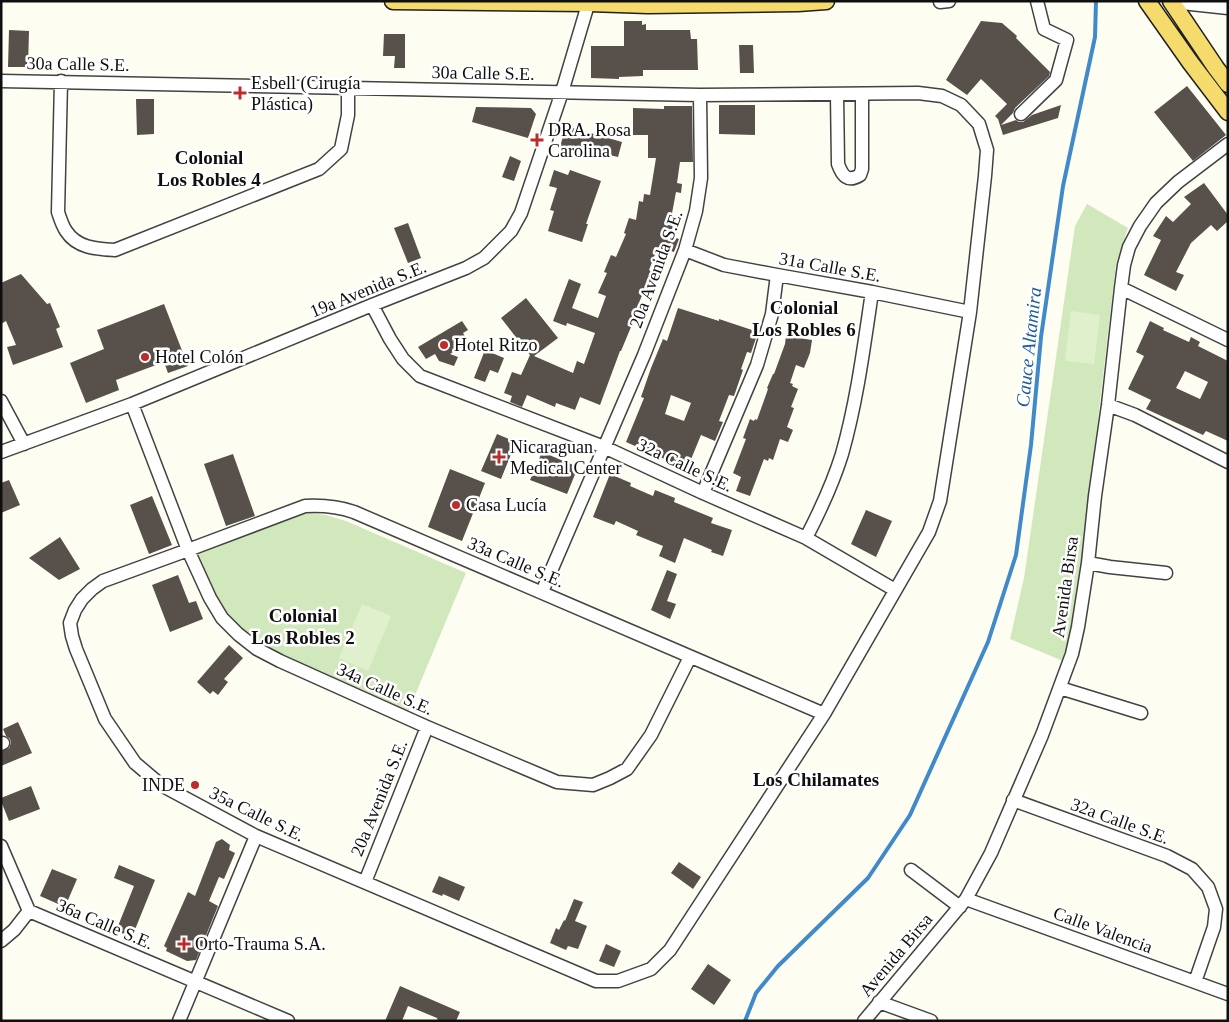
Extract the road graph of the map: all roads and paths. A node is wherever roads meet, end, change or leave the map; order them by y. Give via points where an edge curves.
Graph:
1 (393, 1) edge
2 (826, 1) edge
3 (940, 1) edge
4 (949, 1) edge
5 (1037, 1) edge
6 (1147, 1) edge
7 (589, 2) edge
8 (1172, 2) edge
9 (1228, 8) edge
10 (1, 81) edge
11 (61, 81) junction
12 (1228, 84) edge
13 (348, 87) junction
14 (562, 92) junction
15 (837, 94) junction
16 (862, 94) junction
17 (700, 95) junction
18 (1228, 112) edge
19 (1021, 114) dead end
20 (1228, 144) edge
21 (685, 250) junction
22 (777, 275) junction
23 (1121, 288) junction
24 (872, 292) junction
25 (372, 305) junction
26 (970, 312) junction
27 (1228, 340) edge
28 (2, 403) edge
29 (132, 404) junction
30 (1108, 405) junction
31 (24, 444) junction
32 (604, 447) junction
33 (1, 452) edge
34 (1228, 462) edge
35 (703, 493) junction
36 (806, 538) junction
37 (188, 550) junction
38 (1088, 563) junction
39 (1166, 574) dead end
40 (895, 590) junction
41 (542, 592) junction
42 (690, 656) junction
43 (1060, 688) junction
44 (1142, 713) dead end
45 (824, 714) junction
46 (426, 727) junction
47 (1013, 800) junction
48 (256, 836) junction
49 (1, 846) edge
50 (911, 870) dead end
51 (365, 882) junction
52 (963, 903) junction
53 (28, 911) junction
54 (1, 941) edge
55 (196, 981) junction
56 (1195, 982) junction
57 (1228, 994) edge
58 (879, 1002) junction
59 (179, 1021) edge
60 (288, 1021) edge
61 (864, 1021) edge
62 (931, 1021) edge

1 - 7 main road
2 - 7 main road
3 - 4 street
5 - 19 street via 1044,29 1066,40 1056,80
6 - 18 main road
7 - 14 street, 19a Avenida S.E.
8 - 9 street
8 - 12 main road
10 - 11 street, 30a Calle S.E.
11 - 13 street, 30a Calle S.E.
11 - 13 street via 58,212 65,230 74,241 95,249 115,250 319,169 341,149 348,115
13 - 14 street, 30a Calle S.E.
14 - 17 street, 30a Calle S.E.
14 - 25 street, 19a Avenida S.E. via 521,213 511,231 484,258 466,268
15 - 16 street, 30a Calle S.E.
15 - 16 street via 838,164 841,172 852,179 860,175 862,169
15 - 17 street, 30a Calle S.E.
16 - 26 street, 30a Calle S.E. via 942,96 961,106 979,124 987,150
17 - 21 street, 20a Avenida S.E. via 701,178
20 - 23 street, Avenida Birsa via 1156,203 1129,247
21 - 22 street, 31a Calle S.E. via 724,264
21 - 32 street, 20a Avenida S.E.
22 - 24 street, 31a Calle S.E.
22 - 35 street via 772,314 757,364
23 - 27 street
23 - 30 street, Avenida Birsa
24 - 26 street, 31a Calle S.E.
24 - 36 street via 857,388 842,454 825,501
25 - 29 street, 19a Avenida S.E.
25 - 32 street, 32a Calle S.E. via 403,359 420,376
26 - 40 street via 940,501 928,532
28 - 31 street
29 - 31 street, 19a Avenida S.E.
29 - 37 street, 34a Calle S.E.
30 - 34 street via 1135,415
30 - 38 street, Avenida Birsa
31 - 33 street, 19a Avenida S.E.
32 - 35 street, 32a Calle S.E.
32 - 41 street, 20a Avenida S.E.
35 - 36 street, 32a Calle S.E.
36 - 40 street, 32a Calle S.E.
37 - 41 street, 33a Calle S.E. via 305,506 328,506 354,512
37 - 46 street, 34a Calle S.E. via 222,618 257,649
37 - 48 street, 35a Calle S.E. via 103,581 92,589 82,599 70,623 72,636 105,719 135,763 161,785
38 - 39 street
38 - 43 street, Avenida Birsa via 1072,654
40 - 45 street
41 - 42 street, 33a Calle S.E.
42 - 45 street, 33a Calle S.E.
42 - 46 street, 34a Calle S.E. via 651,735 627,769 593,785 557,782
43 - 44 street
43 - 47 street, Avenida Birsa
45 - 51 street, 35a Calle S.E. via 676,942 651,969 618,981 596,981
46 - 51 street, 20a Avenida S.E.
47 - 52 street, Avenida Birsa via 991,853
47 - 56 street, 32a Calle S.E. via 1167,856 1192,869 1208,887 1216,909 1214,927
48 - 51 street, 35a Calle S.E.
48 - 55 street
49 - 53 street, 36a Calle S.E.
50 - 52 street, Calle Valencia
52 - 56 street, Calle Valencia
52 - 58 street, Avenida Birsa
53 - 54 street
53 - 55 street, 36a Calle S.E.
55 - 59 street
55 - 60 street, 36a Calle S.E.
56 - 57 street, Calle Valencia
58 - 61 street, Avenida Birsa
58 - 62 street

